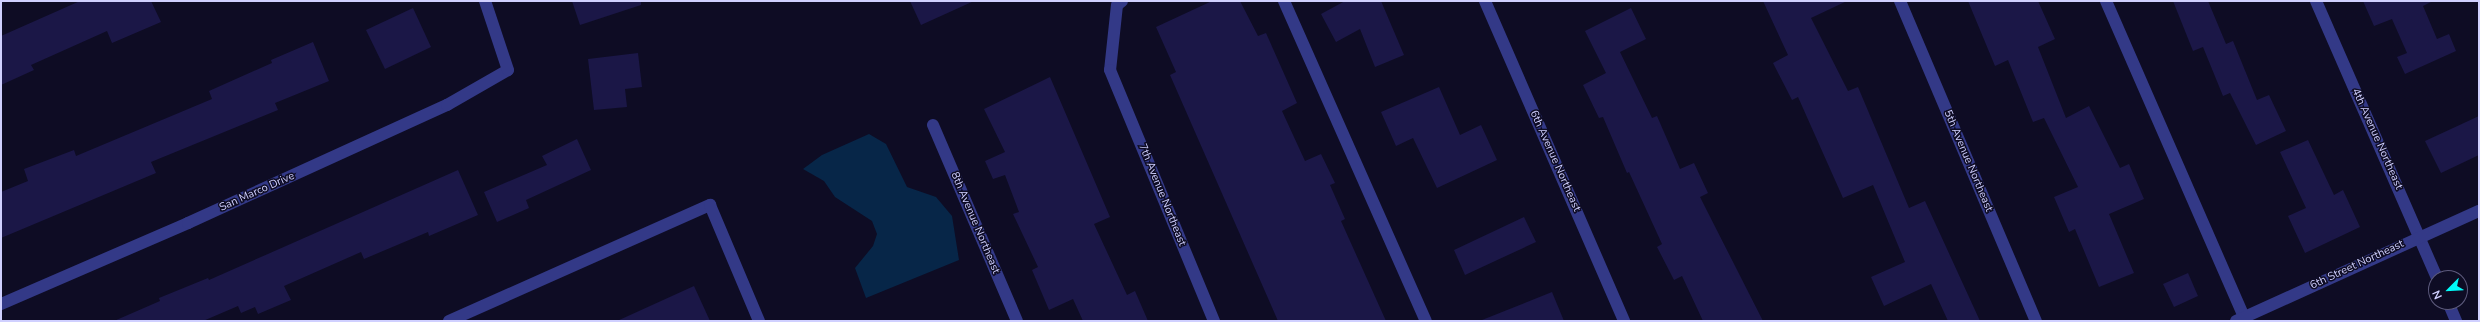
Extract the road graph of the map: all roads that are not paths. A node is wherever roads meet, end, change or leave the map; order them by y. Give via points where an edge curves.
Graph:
1 (485, 1) edge
2 (1122, 1) edge
3 (1284, 1) edge
4 (1485, 1) edge
5 (1900, 1) edge
6 (2106, 1) edge
7 (2316, 1) edge
8 (933, 125) dead end
9 (2479, 211) edge
10 (2419, 237) junction
11 (2433, 270) edge
12 (1, 304) edge
13 (2451, 310) edge
14 (2242, 320) edge
15 (449, 321) edge
16 (759, 321) edge
17 (1017, 321) edge
18 (1214, 321) edge
19 (1426, 321) edge
20 (1624, 321) edge
21 (2036, 321) edge
22 (2456, 321) edge

1 - 12 street, San Marco Drive via 508,70 447,105 188,223
2 - 18 street, 7th Avenue Northeast via 1117,5 1110,70
3 - 19 street
4 - 20 street, 6th Avenue Northeast
5 - 21 street, 5th Avenue Northeast
6 - 14 street
7 - 10 street, 4th Avenue Northeast
8 - 17 street, 8th Avenue Northeast
9 - 10 street, 6th Street Northeast
10 - 11 street, 4th Avenue Northeast
10 - 14 street, 6th Street Northeast
13 - 22 street
15 - 16 street via 710,205

